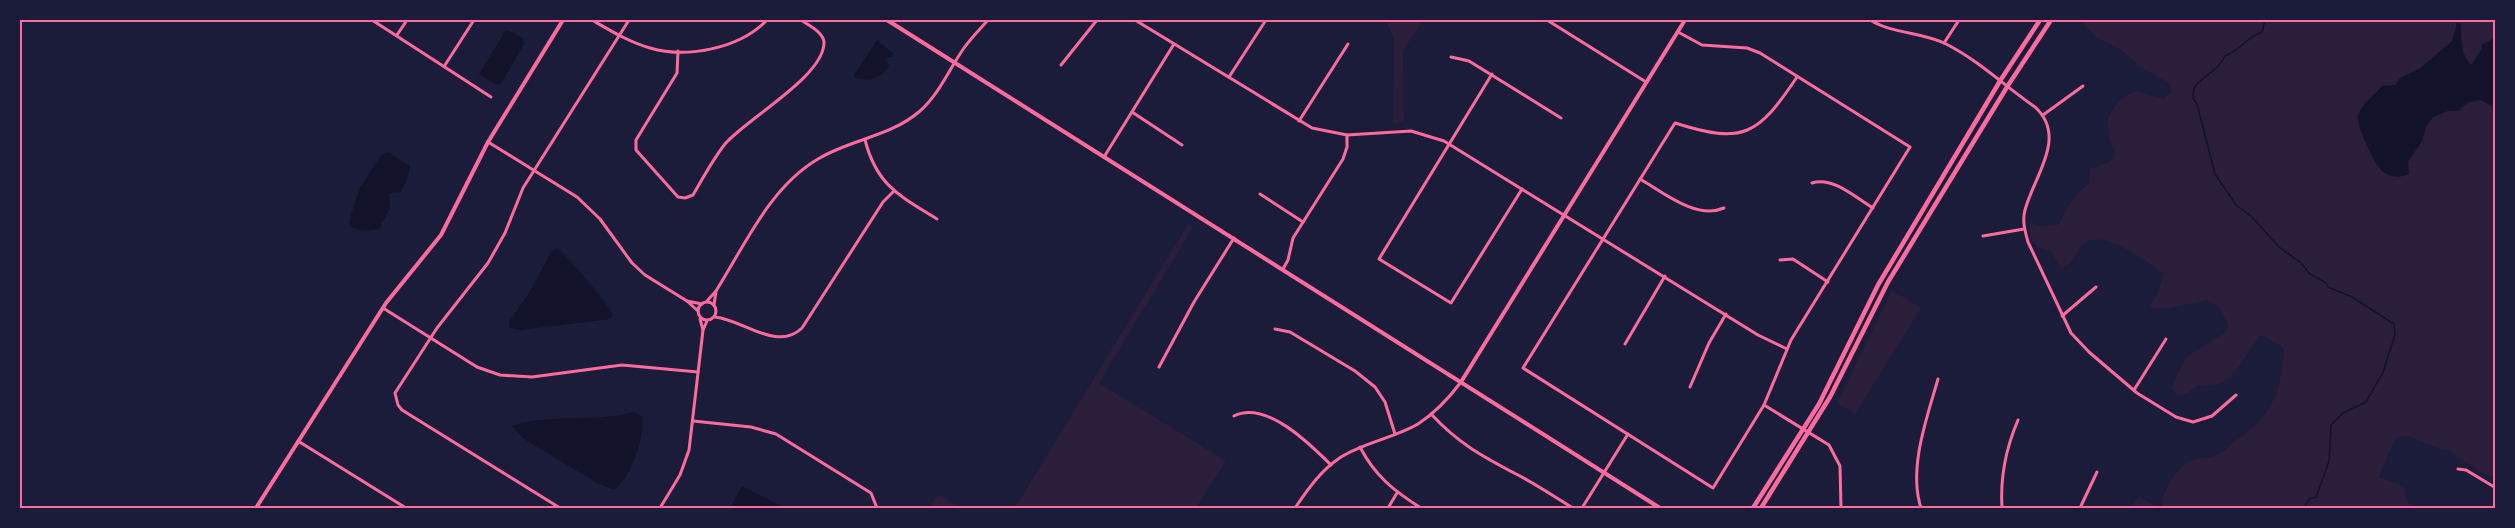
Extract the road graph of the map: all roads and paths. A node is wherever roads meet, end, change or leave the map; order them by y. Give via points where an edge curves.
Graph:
1 (372, 20) edge
2 (407, 20) edge
3 (474, 20) edge
4 (563, 20) edge
5 (592, 20) edge
6 (629, 20) edge
7 (767, 20) edge
8 (801, 20) edge
9 (887, 20) edge
10 (988, 20) edge
11 (1097, 20) edge
12 (1135, 20) edge
13 (1266, 20) edge
14 (1547, 20) edge
15 (1685, 20) edge
16 (1870, 20) edge
17 (1959, 20) edge
18 (2040, 20) edge
19 (2051, 20) edge
20 (1678, 32) junction
21 (398, 35) junction
22 (619, 36) junction
23 (1944, 43) junction
24 (1174, 44) junction
25 (1348, 44) dead end
26 (678, 51) junction
27 (1451, 57) dead end
28 (955, 63) junction
29 (445, 65) junction
30 (1061, 65) dead end
31 (1492, 74) junction
32 (1229, 77) junction
33 (1797, 77) junction
34 (1646, 82) junction
35 (2003, 84) junction
36 (2083, 86) dead end
37 (491, 97) dead end
38 (1132, 112) junction
39 (2043, 116) junction
40 (1561, 118) dead end
41 (1299, 121) junction
42 (1347, 135) junction
43 (865, 140) junction
44 (488, 142) junction
45 (1182, 144) dead end
46 (1449, 144) junction
47 (1104, 157) junction
48 (533, 170) junction
49 (1640, 179) junction
50 (1812, 183) dead end
51 (1522, 189) junction
52 (893, 192) junction
53 (1260, 194) dead end
54 (1724, 208) dead end
55 (1873, 208) junction
56 (1565, 215) junction
57 (937, 219) dead end
58 (1303, 222) junction
59 (2024, 230) junction
60 (1983, 236) dead end
61 (1233, 238) junction
62 (1603, 239) junction
63 (1780, 260) dead end
64 (1282, 269) junction
65 (1665, 276) junction
66 (1828, 282) junction
67 (2096, 287) dead end
68 (716, 291) junction
69 (687, 301) junction
70 (707, 302) junction
71 (702, 304) junction
72 (714, 305) junction
73 (383, 308) junction
74 (717, 310) junction
75 (698, 311) junction
76 (1726, 314) junction
77 (2062, 316) junction
78 (700, 317) junction
79 (715, 317) junction
80 (725, 318) junction
81 (707, 321) junction
82 (1275, 329) dead end
83 (702, 330) junction
84 (431, 337) junction
85 (2166, 339) dead end
86 (1625, 344) dead end
87 (1786, 349) junction
88 (1159, 367) dead end
89 (698, 372) junction
90 (1938, 379) dead end
91 (1461, 382) junction
92 (1690, 387) dead end
93 (2134, 390) junction
94 (2236, 395) dead end
95 (1764, 405) junction
96 (1431, 414) junction
97 (1234, 416) dead end
98 (2018, 420) dead end
99 (693, 421) junction
100 (1806, 429) junction
101 (1395, 434) junction
102 (1628, 434) junction
103 (298, 441) junction
104 (1360, 447) junction
105 (1331, 465) junction
106 (2458, 469) dead end
107 (2097, 472) dead end
108 (1604, 473) junction
109 (2496, 488) edge
110 (1397, 494) junction
111 (877, 506) edge
112 (256, 508) edge
113 (406, 508) edge
114 (560, 508) edge
115 (660, 508) edge
116 (1295, 508) edge
117 (1388, 508) edge
118 (1421, 508) edge
119 (1574, 508) edge
120 (1582, 508) edge
121 (1660, 508) edge
122 (1753, 508) edge
123 (1761, 508) edge
124 (1841, 508) edge
125 (1921, 508) edge
126 (2002, 508) edge
127 (2080, 508) edge

1 - 21 street
2 - 21 street
3 - 29 street
4 - 44 street
5 - 22 street
6 - 22 street
7 - 26 street via 739,39 709,49
8 - 26 street via 821,35 824,43 818,59 790,93 726,143 693,195 685,198 678,197 636,150 636,140 677,73
9 - 28 street
10 - 28 street
11 - 30 street
12 - 24 street
13 - 32 street
14 - 34 street
15 - 20 street
16 - 23 street
17 - 23 street
18 - 35 main road
19 - 35 main road
20 - 33 street via 1702,45 1753,51
20 - 34 street
21 - 29 street
22 - 26 street via 652,49
22 - 48 street
23 - 35 street
24 - 32 street
24 - 38 street
25 - 41 street
27 - 31 street via 1470,61
28 - 43 street via 920,110 896,129
28 - 47 street
29 - 37 street
31 - 40 street
31 - 46 street
32 - 41 street
33 - 49 street via 1768,116 1741,132 1715,135 1675,123
33 - 55 street via 1910,147
34 - 56 street
35 - 39 street
35 - 100 main road via 1878,285
35 - 100 main road via 1884,289 1830,397
36 - 39 street
38 - 45 street
38 - 47 street
39 - 59 street via 2050,142 2025,209
41 - 42 street via 1312,128
42 - 46 street via 1411,131
42 - 58 street via 1343,159
43 - 52 street via 869,157
43 - 68 street via 820,157 776,195
44 - 48 street
44 - 73 street via 441,235
46 - 51 street
46 - 51 street via 1379,259 1451,303
47 - 61 street
48 - 69 street via 587,205 632,263
48 - 84 street via 488,263
49 - 54 street via 1686,205 1709,211
49 - 62 street
50 - 55 street via 1831,183
51 - 56 street
52 - 57 street
52 - 80 street via 794,336 779,339
53 - 58 street
55 - 66 street
56 - 62 street
56 - 91 street
58 - 64 street
59 - 60 street
59 - 77 street
61 - 64 street
61 - 88 street
62 - 65 street
62 - 102 street via 1523,368
63 - 66 street via 1793,259
64 - 91 street
65 - 76 street
65 - 86 street
66 - 87 street
67 - 77 street
68 - 70 street
68 - 72 street
69 - 71 street
69 - 75 street
70 - 71 street
70 - 72 street
71 - 75 street
72 - 74 street
73 - 84 street
73 - 103 street
74 - 79 street
74 - 80 street
75 - 78 street
76 - 87 street
76 - 92 street
77 - 93 street via 2077,341
78 - 81 street
78 - 83 street
79 - 80 street
79 - 81 street
81 - 83 street
82 - 101 street via 1290,332 1375,387 1385,402
83 - 89 street
84 - 89 street via 477,367 500,375 532,377 622,365
84 - 114 street via 398,386 396,399 402,410
85 - 93 street
87 - 95 street
89 - 99 street
90 - 125 street via 1918,460
91 - 96 street
91 - 108 street
93 - 94 street via 2176,417 2193,422 2212,416
95 - 100 street
95 - 102 street via 1713,488
96 - 101 street
96 - 119 street via 1474,453
97 - 105 street via 1256,413 1281,424
98 - 126 street via 2006,453
99 - 111 street via 751,427 776,434 871,493
99 - 115 street via 686,460
100 - 122 main road
100 - 123 main road
100 - 124 street via 1836,455 1841,474
101 - 104 street
102 - 108 street
103 - 112 street
103 - 113 street
104 - 105 street
104 - 110 street via 1377,475
105 - 116 street
106 - 109 street
107 - 127 street
108 - 120 street
108 - 121 street
110 - 117 street
110 - 118 street

